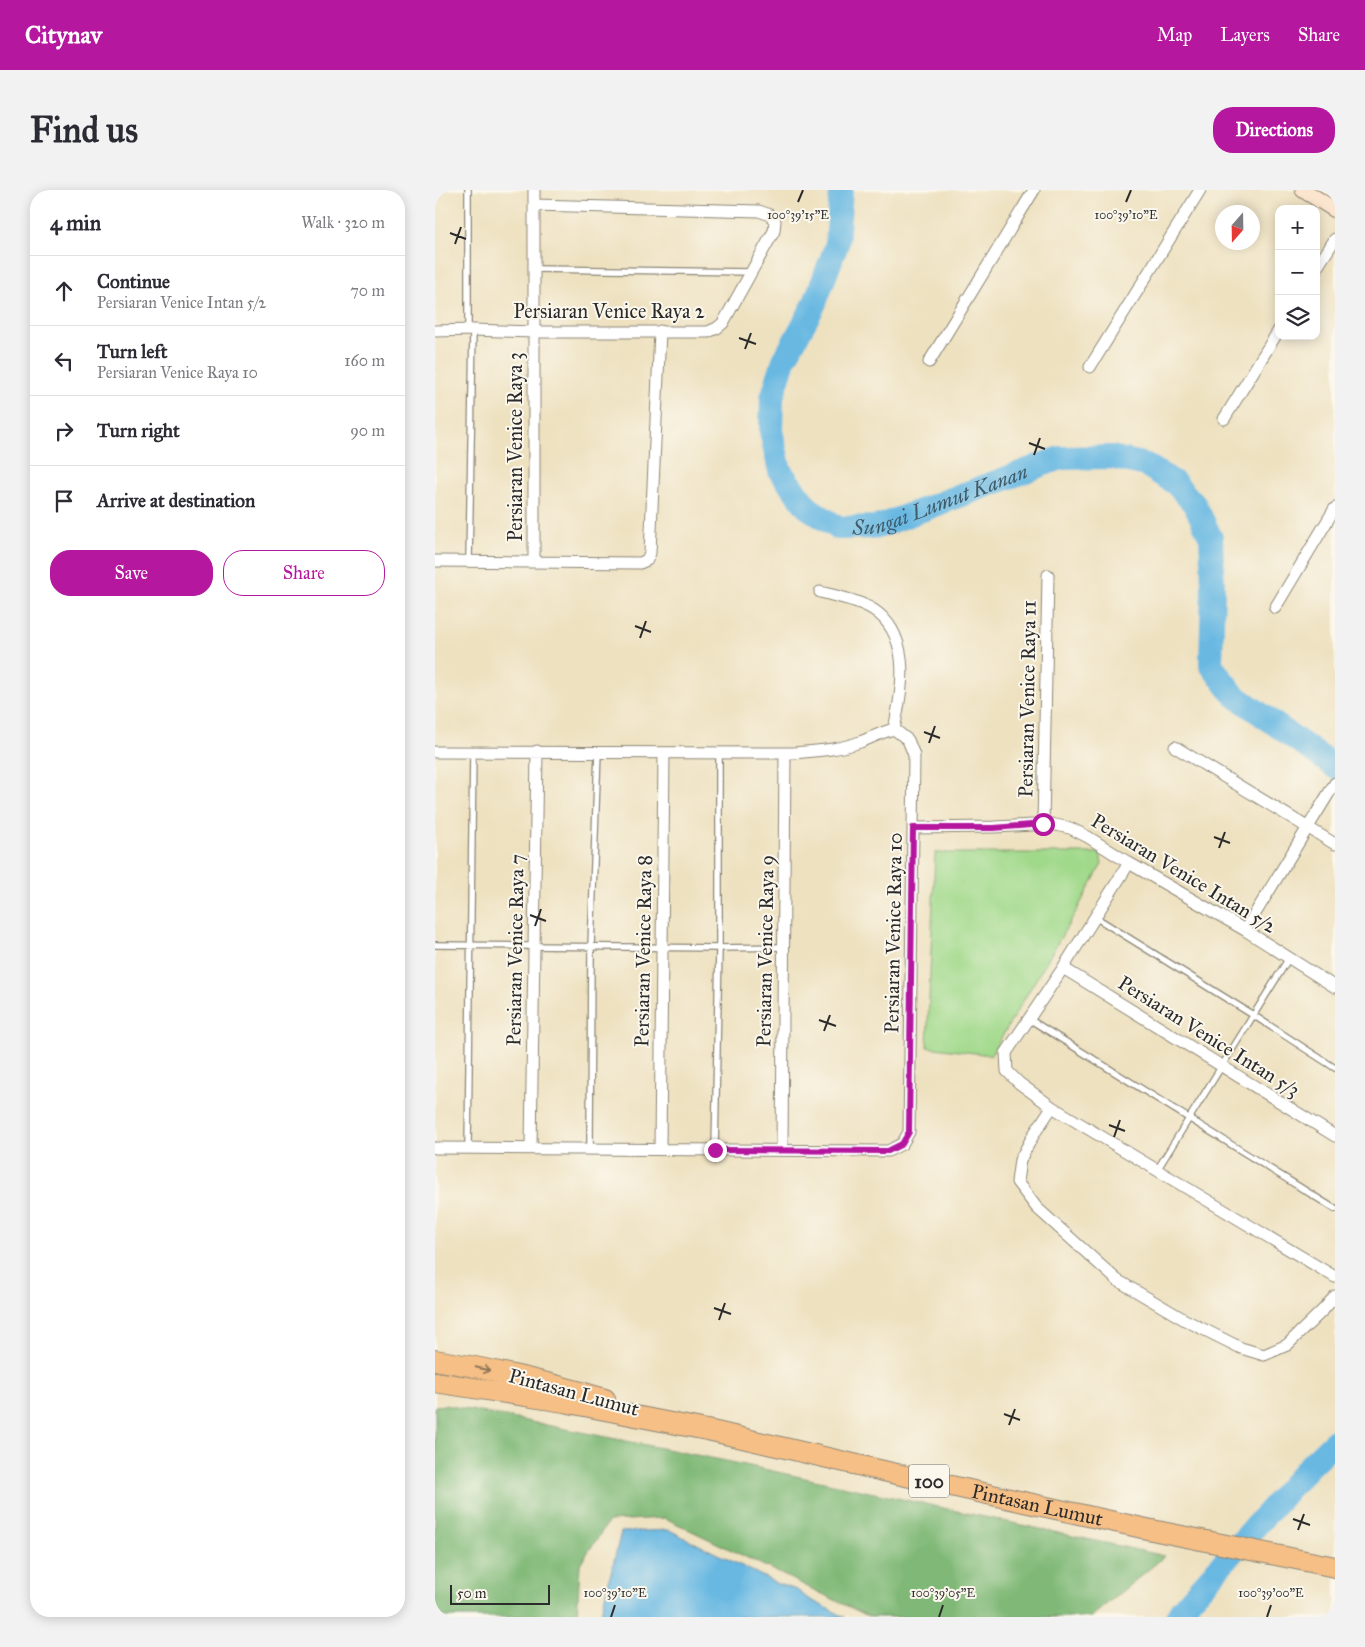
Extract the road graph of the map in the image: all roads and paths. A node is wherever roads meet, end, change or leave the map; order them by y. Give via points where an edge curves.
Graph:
1 (468, 190) edge
2 (534, 190) edge
3 (1034, 190) edge
4 (1200, 190) edge
5 (1304, 190) edge
6 (534, 206) junction
7 (1335, 210) edge
8 (1335, 239) edge
9 (1320, 263) edge
10 (534, 269) junction
11 (751, 272) junction
12 (470, 330) junction
13 (435, 331) edge
14 (660, 331) junction
15 (534, 332) junction
16 (1275, 336) edge
17 (929, 362) dead end
18 (1090, 368) dead end
19 (1224, 419) dead end
20 (1335, 508) edge
21 (435, 561) edge
22 (469, 561) junction
23 (535, 561) junction
24 (1048, 575) dead end
25 (821, 592) dead end
26 (1275, 608) dead end
27 (893, 729) junction
28 (1175, 747) dead end
29 (537, 751) junction
30 (435, 752) edge
31 (473, 752) junction
32 (598, 752) junction
33 (719, 752) junction
34 (664, 753) junction
35 (785, 753) junction
36 (1333, 786) edge
37 (1043, 824) junction
38 (1308, 827) junction
39 (913, 828) junction
40 (1335, 844) edge
41 (1129, 863) junction
42 (1095, 917) junction
43 (1245, 930) junction
44 (435, 945) edge
45 (470, 945) junction
46 (534, 945) junction
47 (591, 947) junction
48 (662, 947) junction
49 (783, 947) junction
50 (719, 948) junction
51 (1289, 958) junction
52 (1063, 968) junction
53 (1335, 988) edge
54 (1253, 1015) junction
55 (1029, 1019) junction
56 (1222, 1066) junction
57 (1335, 1068) edge
58 (1052, 1107) junction
59 (1190, 1118) junction
60 (1335, 1136) edge
61 (435, 1148) edge
62 (468, 1148) junction
63 (531, 1148) junction
64 (659, 1149) junction
65 (590, 1150) junction
66 (715, 1150) junction
67 (782, 1150) junction
68 (1157, 1170) junction
69 (1335, 1209) edge
70 (1335, 1277) edge
71 (1335, 1296) edge
72 (435, 1360) edge
73 (435, 1382) edge
74 (712, 1431) junction
75 (1329, 1566) edge

1 - 12 lane
2 - 6 street, Persiaran Venice Raya 3
3 - 17 street
4 - 18 street
5 - 7 street
6 - 10 street, Persiaran Venice Raya 3
6 - 11 street via 759,211 775,221 774,231
8 - 9 street
10 - 11 lane
10 - 15 street, Persiaran Venice Raya 3
11 - 14 street, Persiaran Venice Raya 2 via 723,323 717,328 708,332
12 - 13 street, Persiaran Venice Raya 2
12 - 15 street, Persiaran Venice Raya 2
12 - 22 lane
14 - 15 street, Persiaran Venice Raya 2
14 - 23 street via 651,553 640,563
15 - 23 street, Persiaran Venice Raya 3
16 - 19 street
20 - 26 street
21 - 22 street
22 - 23 street
24 - 37 street, Persiaran Venice Raya 11
25 - 27 street via 878,613 894,632 902,675 901,699
27 - 35 street via 845,746
27 - 39 street, Persiaran Venice Raya 10 via 908,740 914,755
28 - 38 street
29 - 31 street
29 - 32 street
29 - 46 street, Persiaran Venice Raya 7
30 - 31 street
31 - 45 lane
32 - 34 street
32 - 47 lane
33 - 34 street
33 - 35 street
33 - 50 lane
34 - 48 street, Persiaran Venice Raya 8
35 - 49 street, Persiaran Venice Raya 9
36 - 38 street
37 - 39 street, Persiaran Venice Intan 5/2
37 - 41 street, Persiaran Venice Intan 5/2 via 1070,828
38 - 40 street
38 - 43 street
39 - 67 street, Persiaran Venice Raya 10 via 909,1132 902,1144 888,1151
41 - 42 street
41 - 43 street, Persiaran Venice Intan 5/2
42 - 52 street
42 - 54 lane
43 - 51 street, Persiaran Venice Intan 5/2
44 - 45 lane
45 - 46 lane
45 - 62 lane
46 - 47 lane
46 - 63 street, Persiaran Venice Raya 7
47 - 48 lane
47 - 65 lane
48 - 50 lane
48 - 64 street, Persiaran Venice Raya 8
49 - 50 lane
49 - 67 street, Persiaran Venice Raya 9
50 - 66 lane
51 - 53 street, Persiaran Venice Intan 5/2
51 - 54 lane
52 - 55 street
52 - 56 street, Persiaran Venice Intan 5/3
54 - 56 lane
54 - 57 lane
55 - 58 street via 1006,1053 1007,1071
55 - 59 lane
56 - 59 lane
56 - 60 street, Persiaran Venice Intan 5/3
58 - 68 street
58 - 71 street via 1020,1160 1017,1182 1037,1208 1117,1280 1185,1320 1241,1348 1264,1355 1287,1345
59 - 68 lane
59 - 69 lane
61 - 62 street
62 - 63 street
63 - 65 street
64 - 65 street
64 - 66 street
66 - 67 street
68 - 70 street
72 -> 74 highway, Pintasan Lumut / 100 via 568,1388
73 - 74 highway, Pintasan Lumut / 100 via 564,1402
74 - 75 highway, Pintasan Lumut / 100 via 1147,1529

